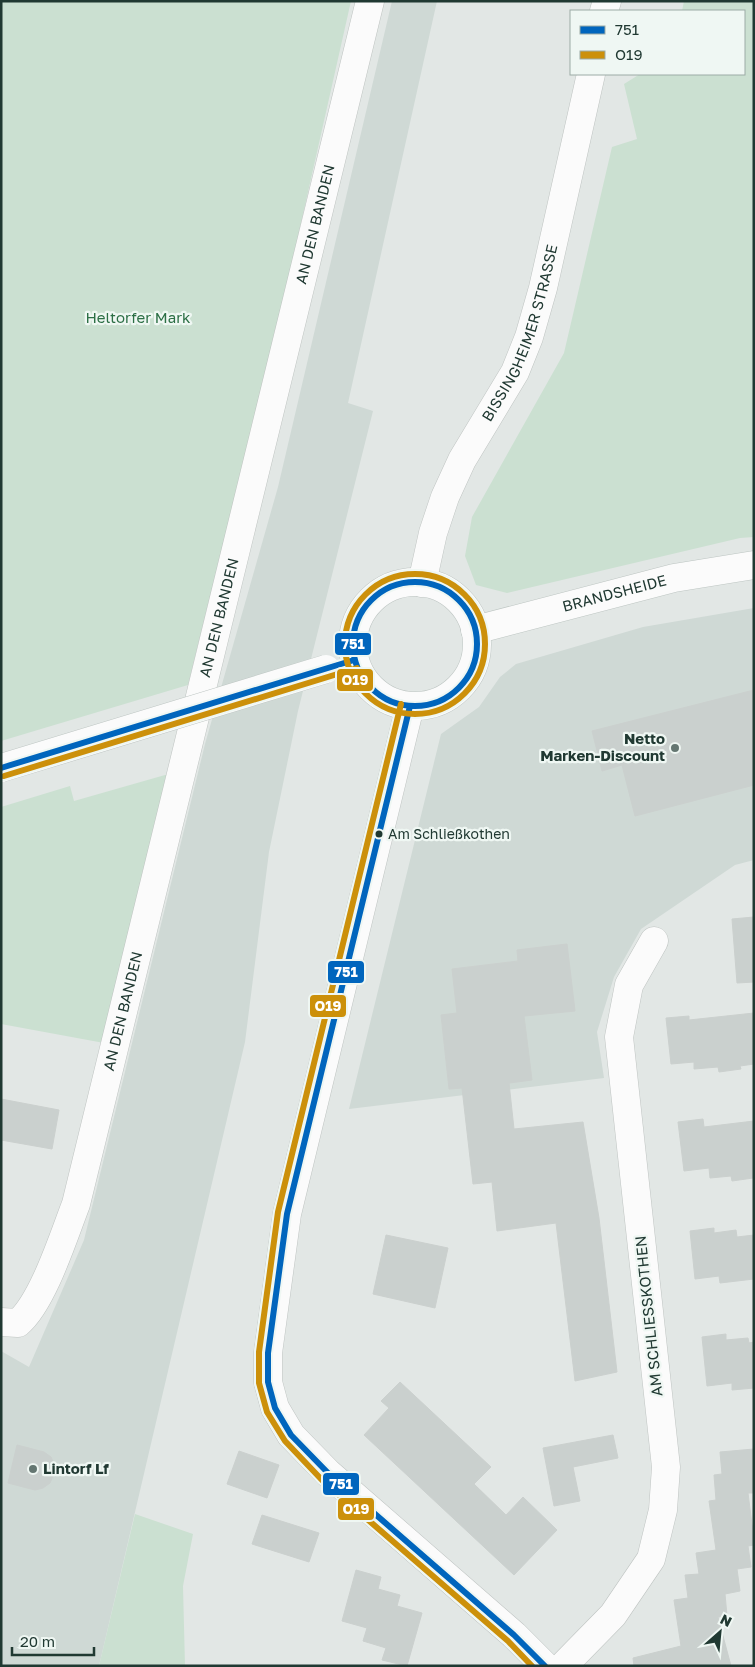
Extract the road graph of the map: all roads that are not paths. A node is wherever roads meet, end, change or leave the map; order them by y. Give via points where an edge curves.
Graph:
1 (370, 1) edge
2 (591, 75) edge
3 (754, 565) edge
4 (422, 583) junction
5 (475, 630) junction
6 (354, 660) junction
7 (410, 706) junction
8 (1, 768) edge
9 (654, 940) dead end
10 (14, 1319) edge
11 (545, 1666) edge
12 (563, 1666) edge

1 - 10 street, AN DEN BANDEN via 76,1204 40,1292
2 - 4 street, BISSINGHEIMER STRASSE via 529,337 514,372 462,460 445,496
3 - 5 street, BRANDSHEIDE via 674,578
4 - 5 street via 440,588 456,598 468,612
4 - 6 street via 398,584 376,595 360,613 352,636
5 - 7 street via 477,649 463,684 431,705
6 - 7 street via 376,692 393,702
6 - 8 street, bridge
7 - 11 street via 288,1214 268,1353 268,1382 274,1408 291,1435 328,1473 514,1635
9 - 12 street, AM SCHLIESSKOTHEN via 629,985 619,1037 666,1467 663,1510 651,1559 613,1615

